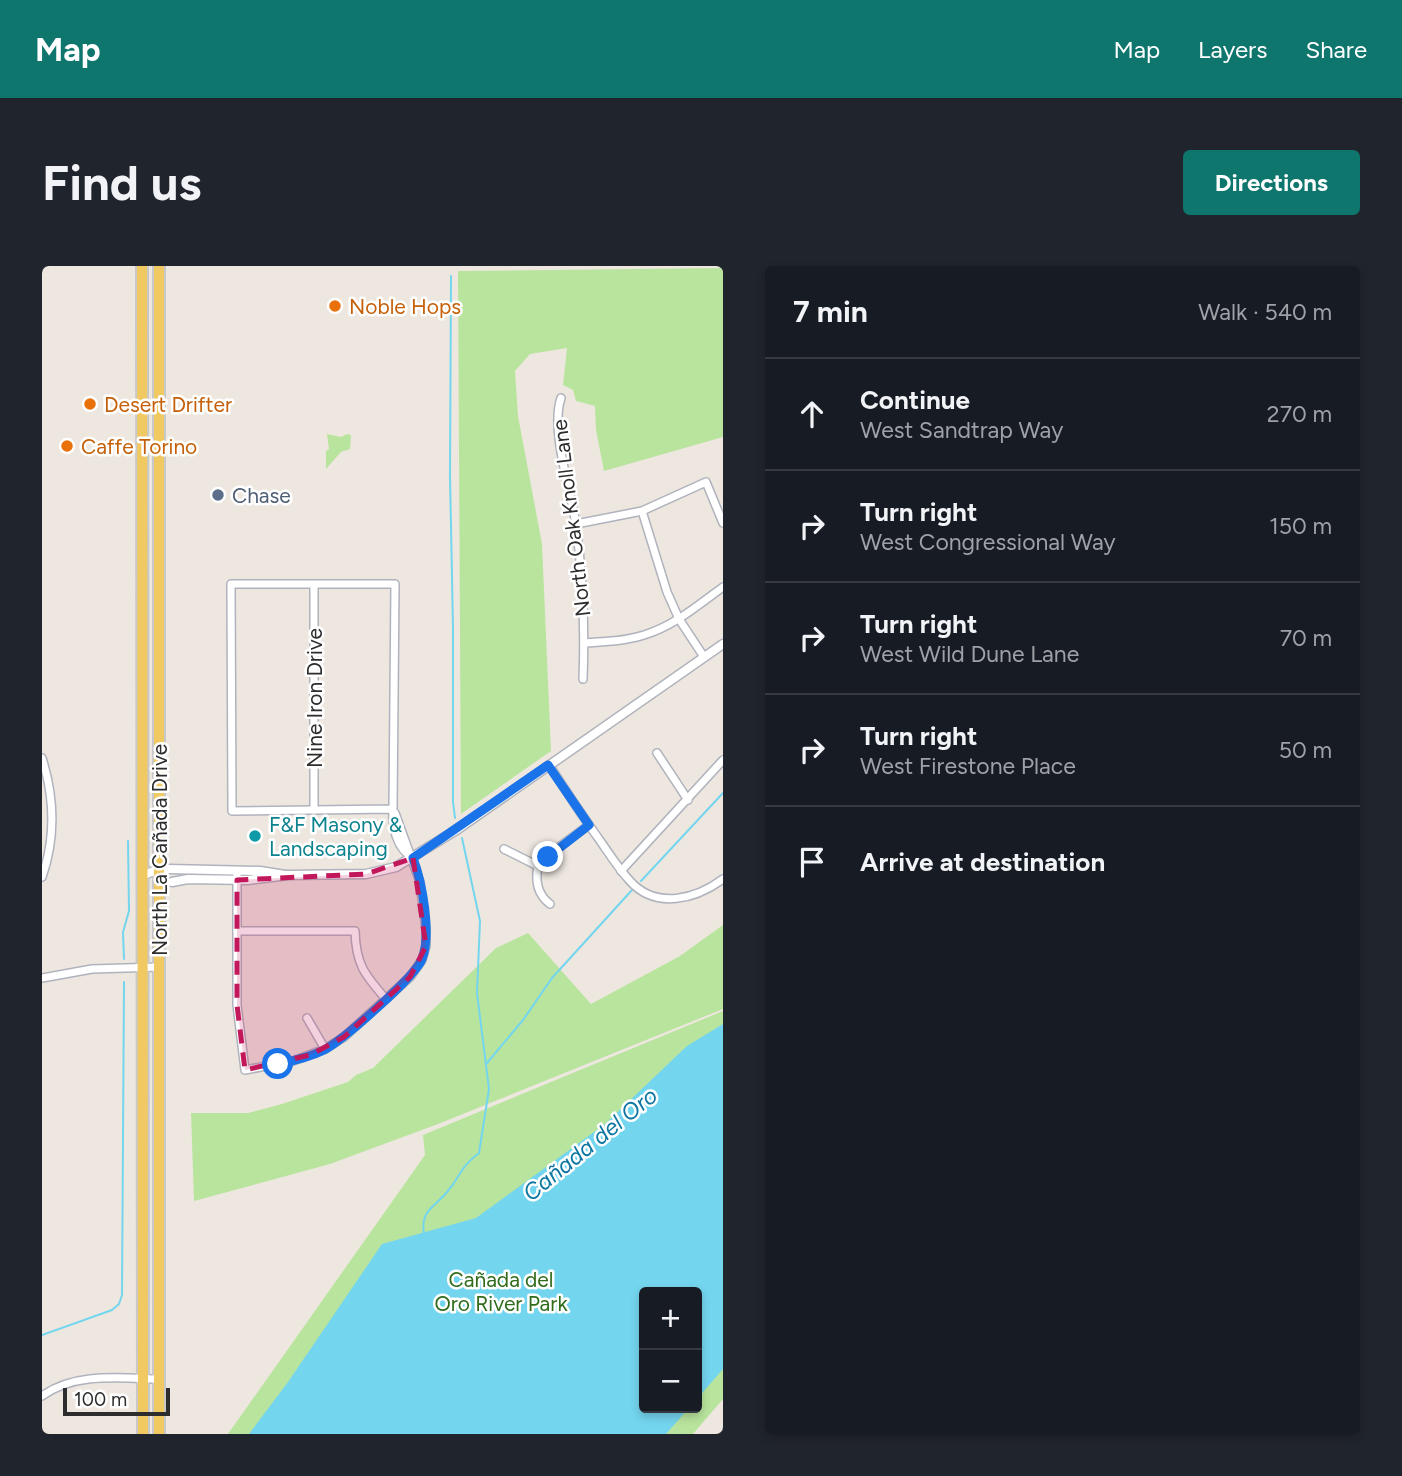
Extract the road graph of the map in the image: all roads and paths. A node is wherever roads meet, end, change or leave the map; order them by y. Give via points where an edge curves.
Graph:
1 (142, 266) edge
2 (159, 266) edge
3 (561, 398) dead end
4 (642, 511) junction
5 (723, 523) edge
6 (576, 524) junction
7 (314, 586) junction
8 (723, 587) edge
9 (679, 619) junction
10 (584, 643) junction
11 (723, 644) edge
12 (705, 657) junction
13 (583, 679) dead end
14 (657, 753) dead end
15 (42, 758) edge
16 (723, 760) edge
17 (548, 765) junction
18 (583, 798) dead end
19 (688, 800) junction
20 (574, 804) junction
21 (393, 809) junction
22 (314, 810) junction
23 (589, 825) junction
24 (504, 849) dead end
25 (413, 858) junction
26 (538, 866) junction
27 (159, 869) junction
28 (621, 871) junction
29 (144, 875) junction
30 (237, 875) junction
31 (42, 877) edge
32 (201, 877) junction
33 (723, 879) edge
34 (159, 882) junction
35 (550, 904) dead end
36 (237, 931) junction
37 (143, 967) junction
38 (159, 967) junction
39 (42, 978) edge
40 (385, 998) junction
41 (307, 1018) dead end
42 (325, 1049) junction
43 (144, 1378) junction
44 (159, 1379) junction
45 (42, 1396) edge
46 (143, 1434) edge
47 (159, 1434) edge

1 - 29 main road, North La Cañada Drive
2 - 27 main road, North La Cañada Drive
3 - 6 street, North Oak Knoll Lane via 558,429
4 - 5 street via 706,482
4 - 6 street
4 - 9 street
6 - 10 street, North Oak Knoll Lane
7 - 21 street via 395,584
7 - 22 street, Nine Iron Drive
7 - 22 street via 232,584 232,811
8 - 9 street
9 - 10 street via 644,635
9 - 12 street
10 - 13 street, North Oak Knoll Lane
11 - 12 street
12 - 17 street
14 - 19 street
15 - 31 street via 53,812
16 - 19 street
17 - 20 street
17 - 25 street
18 - 20 street
19 - 28 street
20 - 23 street
21 - 22 street
21 - 25 street
23 - 26 street
23 - 28 street
24 - 26 street
25 - 30 street via 366,874
25 - 40 street via 421,882 426,946 416,970
26 - 35 street via 539,891
27 - 29 street
27 - 32 street
27 - 34 main road, North La Cañada Drive
28 - 33 street via 640,890 668,899 701,893
29 - 34 street
29 - 37 main road, North La Cañada Drive
30 - 32 street
30 - 36 street
32 - 34 street via 187,884
34 - 38 main road, North La Cañada Drive
36 - 40 street via 355,931 362,970
36 - 42 street via 237,1005 245,1070
37 - 38 street
37 - 39 street via 92,969
37 - 43 main road, North La Cañada Drive
38 - 44 main road, North La Cañada Drive
40 - 42 street
41 - 42 street
43 - 44 street
43 - 45 street via 78,1380
43 - 46 main road, North La Cañada Drive
44 - 47 main road, North La Cañada Drive

